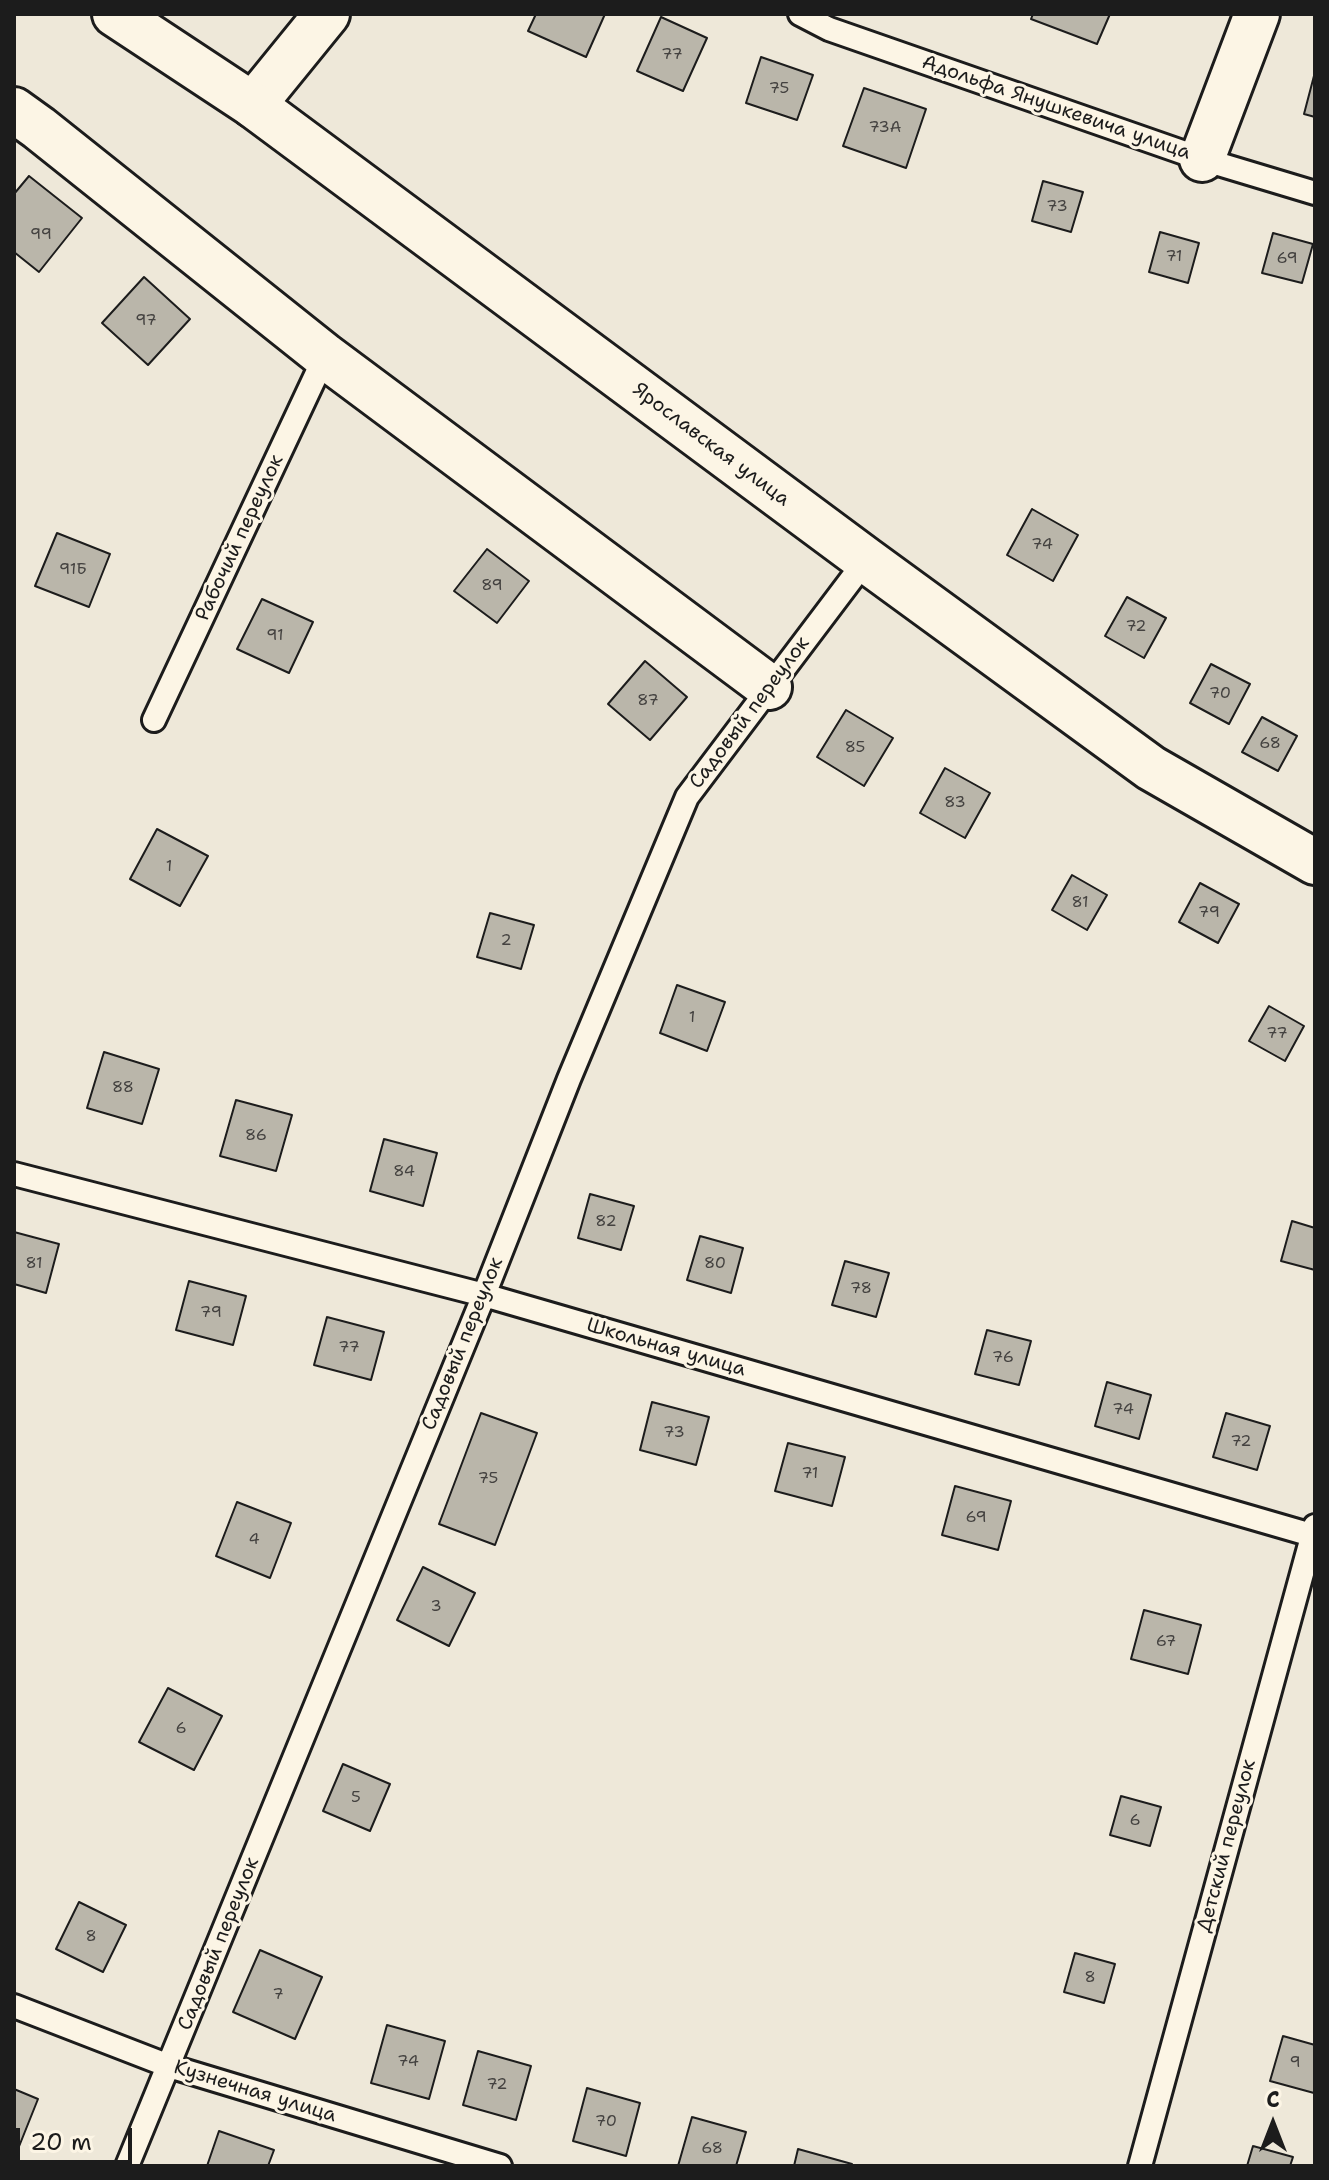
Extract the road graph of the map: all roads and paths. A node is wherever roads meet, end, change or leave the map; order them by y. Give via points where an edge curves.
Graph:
1 (115, 14) edge
2 (327, 14) edge
3 (800, 14) edge
4 (1257, 14) edge
5 (253, 105) junction
6 (14, 110) edge
7 (1202, 159) junction
8 (1315, 193) edge
9 (325, 356) junction
10 (866, 560) junction
11 (769, 687) junction
12 (154, 720) dead end
13 (1315, 862) edge
14 (14, 1174) edge
15 (484, 1295) junction
16 (1314, 1532) edge
17 (14, 2006) edge
18 (169, 2066) junction
19 (127, 2166) edge
20 (500, 2166) edge
21 (1140, 2166) edge

1 - 5 main road, Ярославская улица
2 - 5 main road
3 - 7 lane, Адольфа Янушкевича улица via 829,29
4 - 7 main road
5 - 10 main road, Ярославская улица
6 - 9 main road
7 - 8 lane, Адольфа Янушкевича улица
9 - 11 main road
9 - 12 lane, Рабочий переулок
10 - 11 lane, Садовый переулок
10 - 13 main road, Ярославская улица via 1151,768
11 - 15 lane, Садовый переулок via 687,797
14 - 15 lane, Школьная улица
15 - 16 lane, Школьная улица
15 - 18 lane, Садовый переулок
16 - 21 lane, Детский переулок
17 - 18 lane, Кузнечная улица
18 - 19 lane, Садовый переулок
18 - 20 lane, Кузнечная улица

